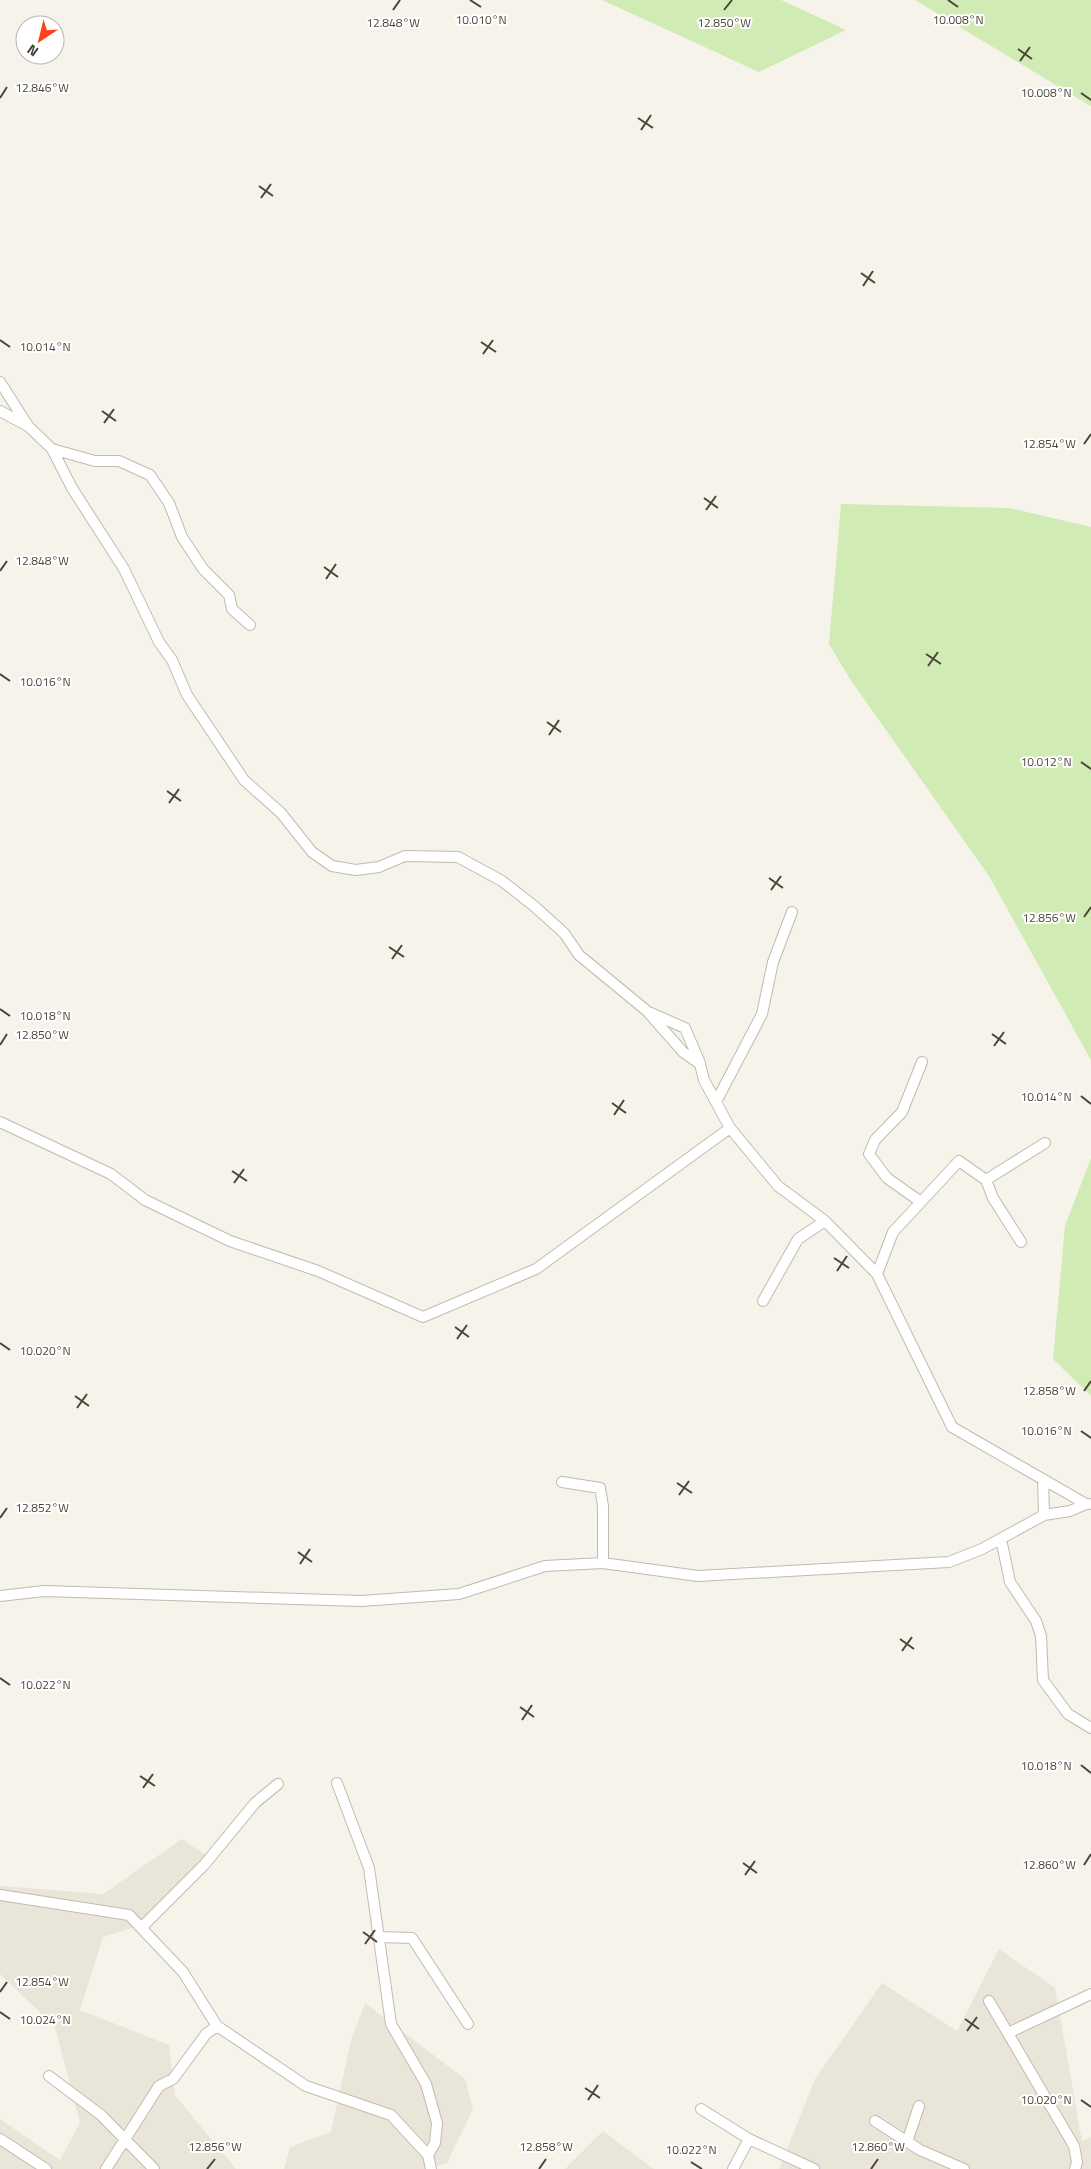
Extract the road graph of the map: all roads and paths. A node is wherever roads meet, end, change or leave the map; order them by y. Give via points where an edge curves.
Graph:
1 (0, 382) edge
2 (0, 412) edge
3 (28, 426) junction
4 (52, 449) junction
5 (250, 625) dead end
6 (792, 912) dead end
7 (646, 1011) junction
8 (922, 1062) dead end
9 (700, 1064) junction
10 (716, 1102) junction
11 (0, 1122) edge
12 (730, 1128) junction
13 (1045, 1143) dead end
14 (986, 1180) junction
15 (921, 1202) junction
16 (826, 1221) junction
17 (1021, 1242) dead end
18 (878, 1274) junction
19 (763, 1301) dead end
20 (1043, 1479) junction
21 (562, 1482) dead end
22 (1088, 1504) edge
23 (1044, 1515) junction
24 (1001, 1539) junction
25 (603, 1563) junction
26 (0, 1596) edge
27 (1091, 1728) edge
28 (337, 1783) dead end
29 (278, 1784) dead end
30 (0, 1895) edge
31 (141, 1928) junction
32 (380, 1937) junction
33 (1091, 1994) edge
34 (989, 2001) dead end
35 (468, 2024) dead end
36 (217, 2026) junction
37 (1008, 2033) junction
38 (49, 2076) dead end
39 (919, 2106) dead end
40 (701, 2109) dead end
41 (875, 2121) dead end
42 (0, 2139) edge
43 (750, 2139) junction
44 (124, 2140) junction
45 (907, 2142) junction
46 (428, 2155) junction
47 (1078, 2167) edge
48 (46, 2169) edge
49 (106, 2169) edge
50 (154, 2169) edge
51 (430, 2169) edge
52 (733, 2169) edge
53 (814, 2169) edge
54 (964, 2169) edge

1 - 3 street
2 - 3 street
3 - 4 street
4 - 5 street via 95,461 118,461 150,475 169,503 182,537 203,569 229,595 232,609
4 - 7 street via 72,488 124,569 187,695 244,780 281,812 312,852 332,866 356,870 379,868 405,856 458,857 502,881 534,906 564,933 579,955
6 - 10 street via 774,962 762,1014
7 - 9 street via 683,1052
7 - 9 street via 685,1028
8 - 15 street via 902,1112 875,1140 869,1154 887,1178
9 - 10 street via 704,1080
10 - 12 street
11 - 12 street via 111,1174 145,1200 230,1241 318,1270 424,1317 536,1269
12 - 16 street via 778,1186
13 - 14 street
14 - 15 street via 959,1161
14 - 17 street via 993,1198
15 - 18 street via 893,1232
16 - 18 street
16 - 19 street via 798,1239
18 - 20 street via 952,1427
20 - 22 street
20 - 23 street
21 - 25 street via 600,1488
22 - 23 street
23 - 24 street
24 - 25 street via 949,1562 698,1576
24 - 27 street via 1010,1582 1036,1621 1041,1636 1043,1680 1068,1714
25 - 26 street via 545,1566 459,1594 361,1602 44,1591
28 - 32 street via 369,1868
29 - 31 street via 254,1803 204,1865
30 - 31 street via 129,1915
31 - 36 street via 183,1972
32 - 35 street via 412,1938
32 - 46 street via 391,2024 426,2084 437,2123 435,2143
33 - 37 street
34 - 37 street
36 - 44 street via 206,2034 173,2079 159,2086
36 - 46 street via 306,2086 391,2115
37 - 47 street via 1074,2146
38 - 44 street via 101,2115
39 - 45 street
40 - 43 street
41 - 45 street
42 - 48 street
43 - 52 street
43 - 53 street
44 - 49 street
44 - 50 street
45 - 54 street
46 - 51 street

